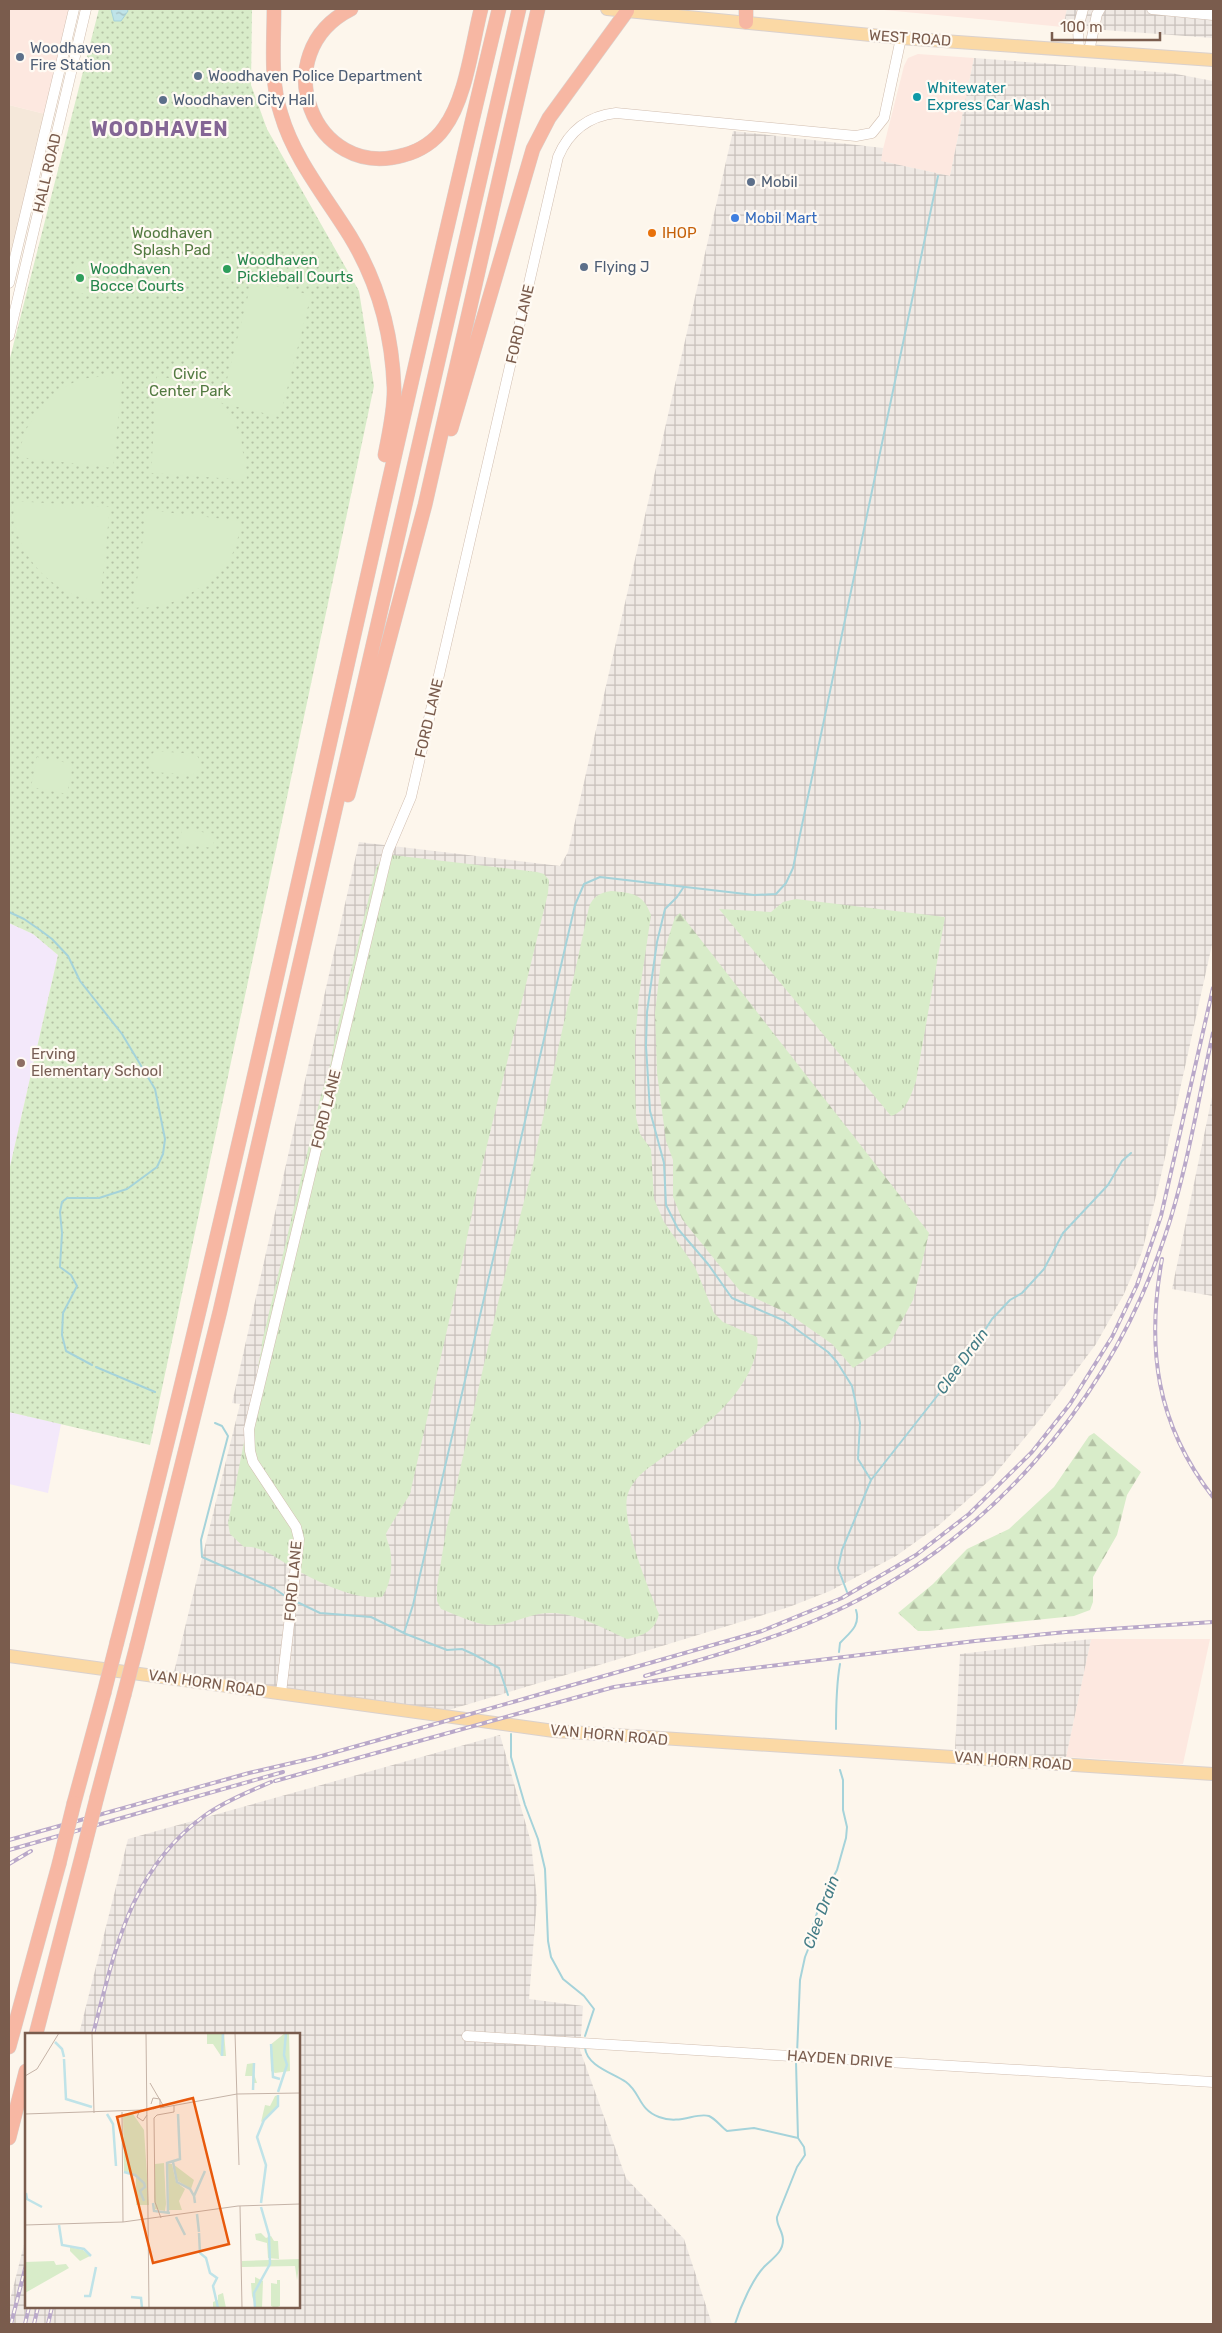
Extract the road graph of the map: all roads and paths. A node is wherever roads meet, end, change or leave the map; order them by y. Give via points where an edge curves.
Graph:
1 (74, 9) edge
2 (86, 9) edge
3 (274, 9) edge
4 (351, 9) edge
5 (481, 9) edge
6 (499, 9) edge
7 (520, 9) edge
8 (538, 9) edge
9 (607, 9) edge
10 (1083, 9) edge
11 (1100, 9) edge
12 (1152, 9) edge
13 (1192, 9) edge
14 (628, 11) junction
15 (1208, 14) edge
16 (746, 15) edge
17 (68, 31) junction
18 (80, 34) junction
19 (901, 38) junction
20 (1084, 51) junction
21 (1213, 60) edge
22 (44, 132) junction
23 (56, 136) junction
24 (9, 283) edge
25 (14, 295) edge
26 (9, 336) edge
27 (425, 505) junction
28 (372, 548) junction
29 (325, 857) junction
30 (9, 1656) edge
31 (281, 1693) junction
32 (1213, 1774) edge
33 (36, 2033) edge
34 (467, 2036) dead end
35 (9, 2046) edge
36 (25, 2075) edge
37 (1213, 2082) edge
38 (9, 2138) edge

1 - 17 street, HALL ROAD
2 - 18 street, HALL ROAD
3 - 28 highway via 274,71 281,116 296,152 365,264 380,298 388,330 394,389 387,446 371,525
4 - 5 highway via 332,21 314,43 305,70 306,93 313,116 332,140 354,153 379,158 399,157 419,150 444,129 457,103
6 - 28 highway
7 - 29 highway
8 - 27 highway
9 - 14 main road, WEST ROAD
10 - 20 street via 1078,28
11 - 20 street
12 - 15 street
13 - 15 street
14 - 16 main road, WEST ROAD
14 - 27 highway via 549,118 533,149 433,491
16 - 19 main road, WEST ROAD
17 - 18 street
17 - 22 street, HALL ROAD
18 - 23 street, HALL ROAD
19 - 20 main road, WEST ROAD
19 - 31 street, FORD LANE via 884,118 872,133 856,136 616,113 603,114 582,125 572,133 558,157 411,797 388,851 249,1430 253,1462 296,1527 299,1539
20 - 21 main road, WEST ROAD
22 - 23 street
22 - 24 street, HALL ROAD
23 - 25 street, HALL ROAD
25 - 26 street, HALL ROAD
27 - 29 highway via 342,819
28 - 35 highway, bridge via 193,1336 104,1693
29 - 33 highway, bridge via 220,1310
30 - 31 main road, VAN HORN ROAD
31 - 32 main road, VAN HORN ROAD via 592,1735
34 - 37 street, HAYDEN DRIVE
36 - 38 highway

